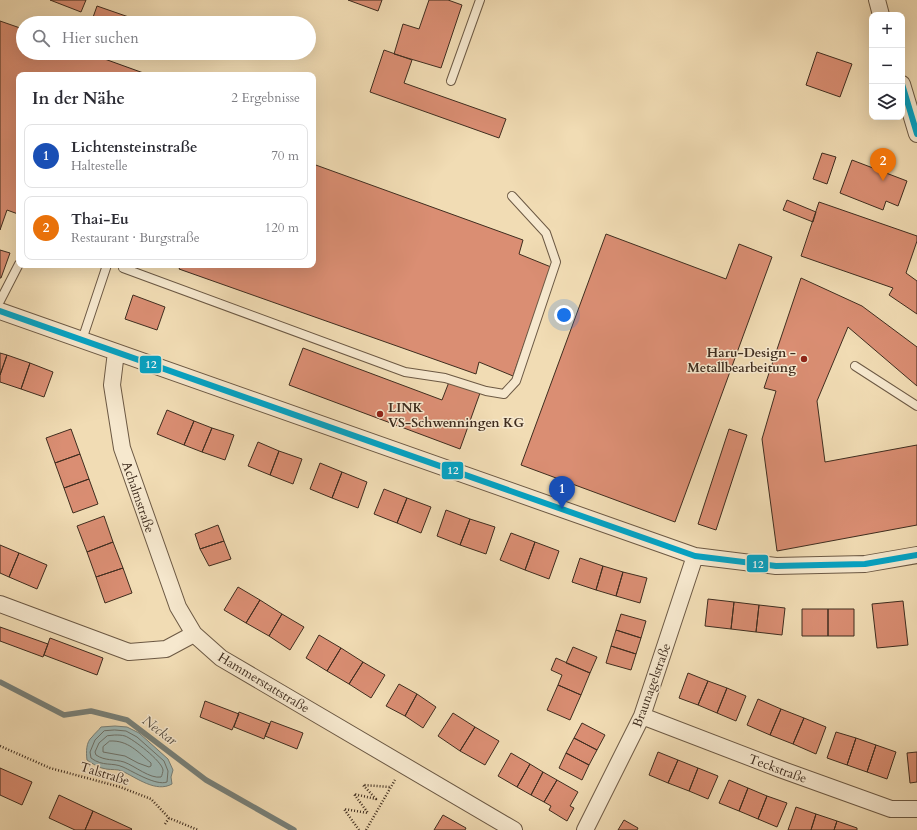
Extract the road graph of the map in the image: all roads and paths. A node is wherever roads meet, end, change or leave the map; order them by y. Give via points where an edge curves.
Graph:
1 (480, 0) edge
2 (877, 0) edge
3 (880, 12) edge
4 (451, 81) dead end
5 (905, 94) edge
6 (917, 134) edge
7 (512, 196) dead end
8 (17, 268) edge
9 (106, 268) edge
10 (123, 268) dead end
11 (0, 301) edge
12 (0, 312) edge
13 (82, 340) junction
14 (116, 352) junction
15 (855, 366) dead end
16 (917, 406) edge
17 (917, 555) edge
18 (695, 556) junction
19 (0, 604) edge
20 (194, 634) junction
21 (642, 716) junction
22 (0, 746) edge
23 (917, 809) edge
24 (169, 818) junction
25 (165, 824) dead end
26 (198, 830) edge
27 (359, 830) edge
28 (366, 830) edge
29 (514, 830) edge
30 (585, 830) edge

1 - 4 lane
2 - 3 street
5 - 6 street
7 - 10 lane via 546,233 556,262 516,381 504,394 445,378 405,372
8 - 11 lane
9 - 13 lane
12 - 13 street
13 - 14 street
14 - 18 street
14 - 20 street, Achalmstraße via 112,385 122,448 178,607
15 - 16 lane
17 - 18 street via 864,564 776,566
18 - 21 street, Braunagelstraße
19 - 20 street via 129,652 166,649
20 - 29 street, Hammerstattstraße via 221,658
21 - 23 street, Teckstraße via 891,809
21 - 30 street, Braunagelstraße
22 - 24 path, Talstraße via 50,768 120,787 151,799
24 - 25 path
24 - 26 path, Talstraße
27 - 28 path via 344,809 368,813 354,794 376,799 363,785 390,787

